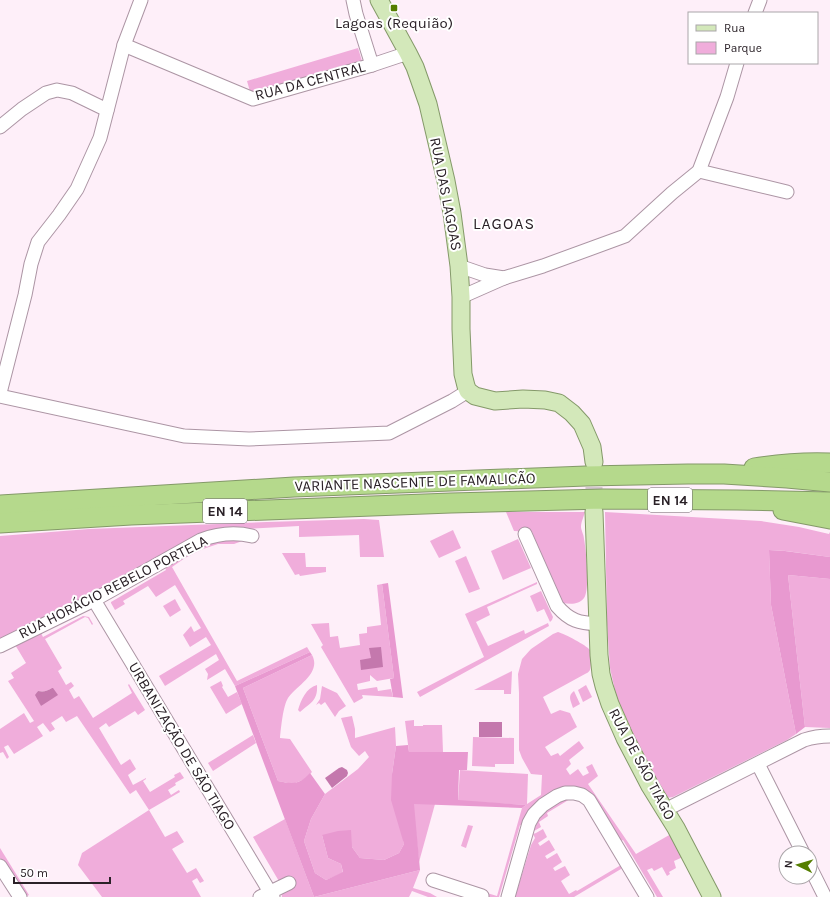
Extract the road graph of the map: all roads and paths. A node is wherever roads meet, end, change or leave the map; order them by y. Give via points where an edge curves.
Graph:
1 (141, 0) edge
2 (353, 0) edge
3 (379, 0) edge
4 (760, 0) edge
5 (755, 12) edge
6 (124, 45) junction
7 (408, 53) junction
8 (737, 64) edge
9 (372, 65) junction
10 (107, 110) junction
11 (0, 127) edge
12 (699, 171) junction
13 (787, 192) dead end
14 (459, 266) junction
15 (504, 278) junction
16 (461, 297) junction
17 (0, 393) edge
18 (471, 394) junction
19 (0, 396) edge
20 (594, 462) tunnel mouth
21 (830, 463) edge
22 (724, 474) junction
23 (830, 482) edge
24 (737, 500) junction
25 (830, 502) edge
26 (0, 505) edge
27 (594, 512) tunnel mouth
28 (830, 519) edge
29 (0, 523) edge
30 (525, 534) dead end
31 (252, 536) dead end
32 (94, 600) junction
33 (598, 624) junction
34 (0, 646) edge
35 (830, 736) edge
36 (758, 764) junction
37 (664, 810) junction
38 (799, 845) edge
39 (0, 866) edge
40 (433, 880) dead end
41 (289, 883) dead end
42 (818, 883) edge
43 (455, 892) edge
44 (268, 895) edge
45 (482, 896) dead end
46 (20, 897) edge
47 (508, 897) edge
48 (647, 897) edge
49 (712, 897) edge
50 (825, 897) edge

1 - 6 street
2 - 9 street
3 - 7 main road, RUA DAS LAGOAS
4 - 5 street
6 - 9 street, RUA DA CENTRAL via 253,99
6 - 10 street
7 - 9 street, RUA DA CENTRAL
7 - 14 main road, RUA DAS LAGOAS via 428,104 446,181
8 - 12 street
10 - 11 street via 72,93 57,90 46,93
10 - 17 street via 100,138 77,189 38,242
12 - 13 street
12 - 15 street via 625,236
14 - 15 street
14 - 16 main road, RUA DAS LAGOAS
15 - 16 street
16 - 18 main road, RUA DAS LAGOAS via 464,374 466,386
18 - 19 street via 460,396 389,433 249,439 184,436
18 - 20 main road via 495,401 524,399 559,403 582,424 592,447
21 - 22 highway via 782,464
22 - 23 highway, VARIANTE NASCENTE DE FAMALICÃO / EN 14
22 - 26 highway, VARIANTE NASCENTE DE FAMALICÃO / EN 14 via 578,476 317,486
24 - 25 highway, VARIANTE NASCENTE DE FAMALICÃO / EN 14
24 - 28 highway
24 - 29 highway, VARIANTE NASCENTE DE FAMALICÃO / EN 14 via 603,499 420,504 131,515
27 - 33 main road, RUA DE SÃO TIAGO
30 - 33 street via 557,606 571,619
31 - 32 street, RUA HORÁCIO REBELO PORTELA via 210,536
32 - 34 street, RUA HORÁCIO REBELO PORTELA
32 - 44 street, URBANIZAÇÃO DE SÃO TIAGO
33 - 37 main road, RUA DE SÃO TIAGO via 601,674 610,704 629,746
35 - 36 street via 810,738
36 - 37 street
36 - 38 street
37 - 49 main road, RUA DE SÃO TIAGO
39 - 46 street
40 - 43 street
41 - 44 street, URBANIZAÇÃO DE SÃO TIAGO
42 - 50 street
43 - 45 street
47 - 48 street via 534,814 557,796 574,793 589,800

